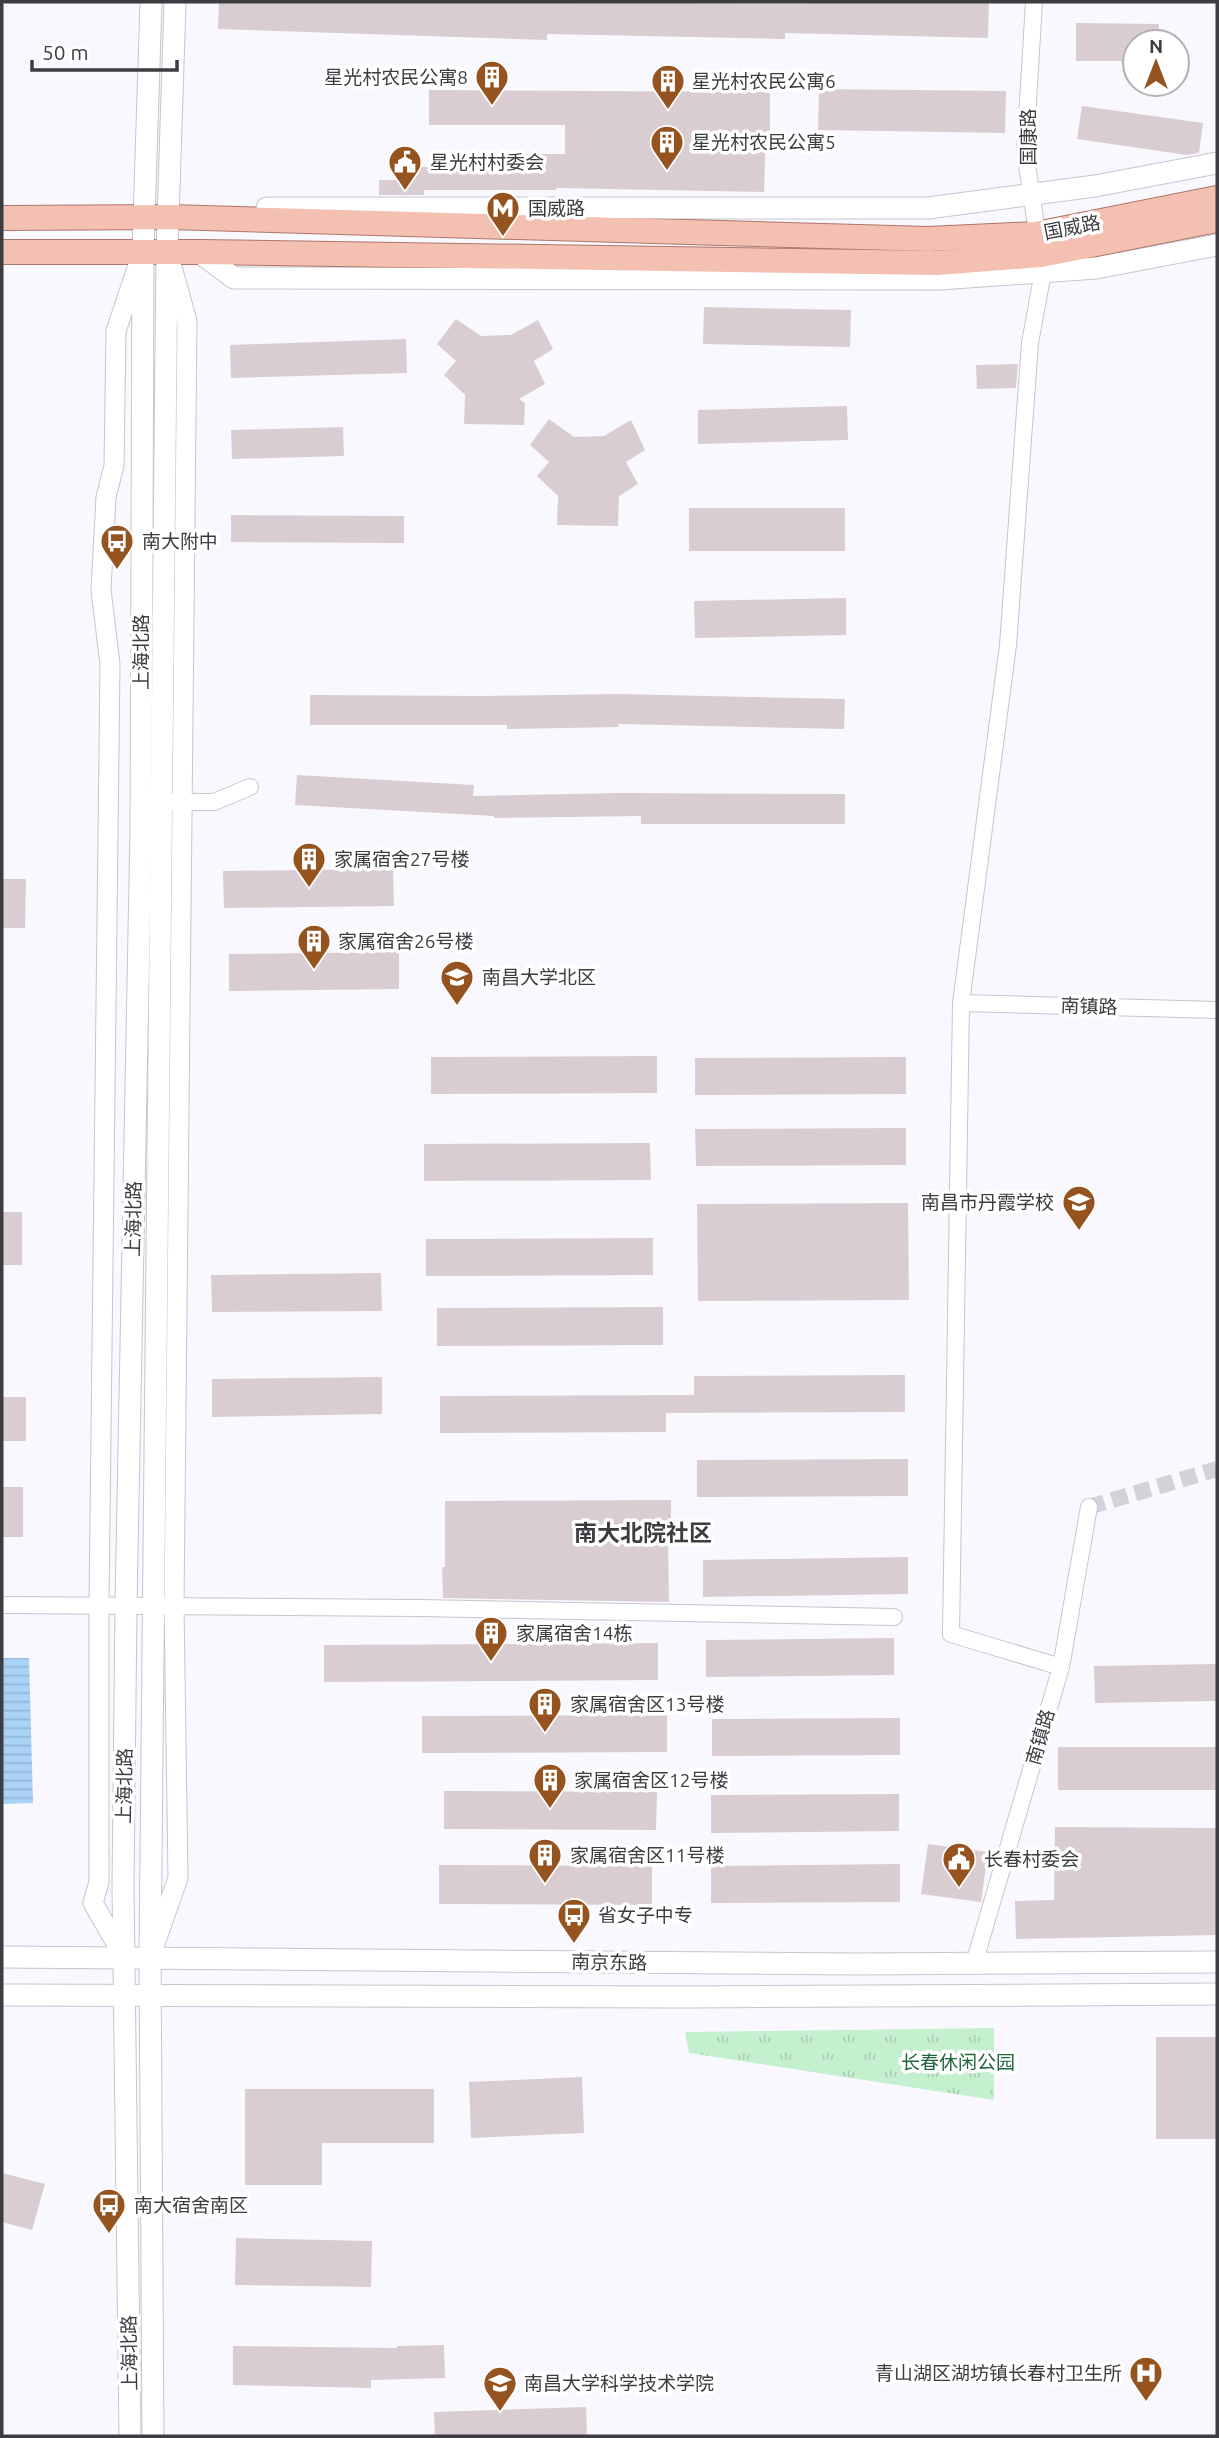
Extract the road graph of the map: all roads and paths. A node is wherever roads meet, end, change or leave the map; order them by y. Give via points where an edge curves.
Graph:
1 (151, 2) edge
2 (175, 2) edge
3 (1034, 2) edge
4 (1217, 163) edge
5 (1031, 195) junction
6 (1217, 198) edge
7 (143, 217) junction
8 (169, 217) junction
9 (2, 218) edge
10 (201, 218) junction
11 (1217, 220) edge
12 (1217, 245) edge
13 (142, 251) junction
14 (167, 251) junction
15 (2, 252) edge
16 (1040, 254) junction
17 (250, 787) dead end
18 (172, 802) junction
19 (961, 1003) junction
20 (1217, 1010) edge
21 (1088, 1507) dead end
22 (126, 1604) junction
23 (2, 1605) edge
24 (99, 1605) junction
25 (164, 1605) junction
26 (894, 1617) dead end
27 (1061, 1667) junction
28 (150, 1956) junction
29 (2, 1957) edge
30 (124, 1957) junction
31 (1217, 1962) edge
32 (974, 1964) junction
33 (1217, 1994) edge
34 (2, 1995) edge
35 (124, 1996) junction
36 (151, 1997) junction
37 (130, 2436) edge
38 (153, 2436) edge

1 - 7 main road, 上海北路
2 - 8 main road, 上海北路
3 - 5 street, 国康路 via 1025,151
4 - 5 main road
5 - 10 main road via 929,208 241,208
5 - 16 street, 国康路
6 - 16 main road, 国威路
7 - 8 main road, 国威路
7 - 9 main road, 国威路
7 - 13 main road, 上海北路
8 - 10 main road, 国威路
8 - 14 main road, 上海北路
10 - 16 main road, 国威路 via 929,239
11 - 16 main road, 国威路
12 - 16 main road via 1096,268
13 - 14 main road, 国威路
13 - 15 main road, 国威路
13 - 22 main road, 上海北路 via 141,830
13 - 24 street via 116,331 114,466 106,497 101,590 110,664
14 - 16 main road, 国威路 via 937,263
14 - 18 main road, 上海北路
16 - 19 street, 国康路 via 1008,645
17 - 18 street via 214,802
18 - 25 main road, 上海北路
19 - 20 street, 南镇路
19 - 27 street, 国康路 via 951,1634
21 - 27 street, 南镇路
22 - 24 street
22 - 25 street
22 - 30 main road, 上海北路
23 - 24 street
24 - 30 street via 99,1882 93,1903
25 - 26 street
25 - 28 main road, 上海北路
27 - 32 street, 南镇路
28 - 30 main road, 南京东路
28 - 32 main road, 南京东路
28 - 36 main road, 上海北路
29 - 30 main road, 南京东路
30 - 35 main road, 上海北路
31 - 32 main road, 南京东路
33 - 36 main road, 南京东路
34 - 35 main road, 南京东路
35 - 36 main road, 南京东路
35 - 37 main road, 上海北路
36 - 38 main road, 上海北路

